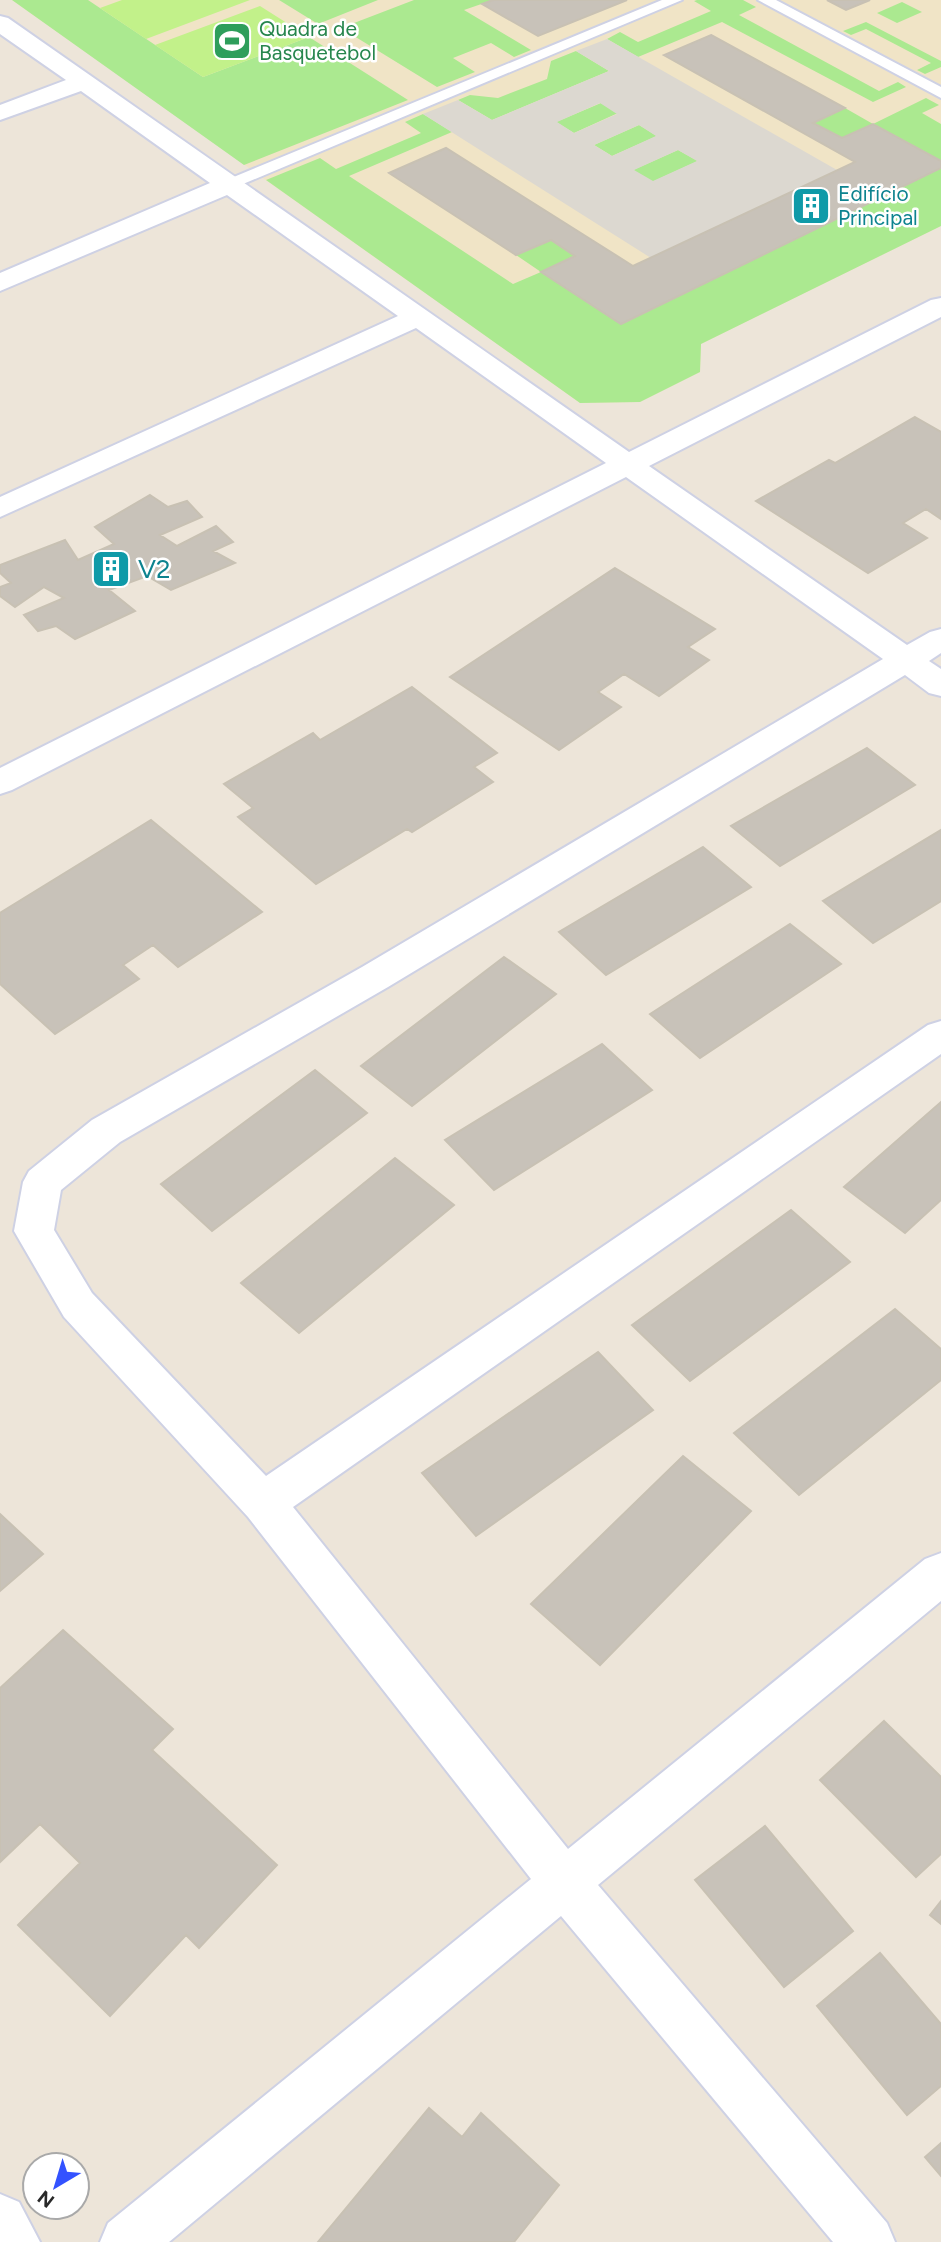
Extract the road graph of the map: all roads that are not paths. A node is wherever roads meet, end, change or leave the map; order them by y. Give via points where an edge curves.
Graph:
1 (675, 0) edge
2 (765, 0) edge
3 (0, 23) edge
4 (83, 82) junction
5 (941, 93) edge
6 (0, 113) edge
7 (230, 184) junction
8 (0, 283) edge
9 (941, 306) edge
10 (418, 317) junction
11 (625, 464) junction
12 (0, 508) edge
13 (941, 639) edge
14 (904, 660) junction
15 (941, 685) edge
16 (0, 782) edge
17 (941, 1035) edge
18 (263, 1503) junction
19 (939, 1577) edge
20 (563, 1881) junction
21 (0, 2221) edge
22 (13, 2242) edge
23 (127, 2242) edge
24 (867, 2242) edge

1 - 7 lane
2 - 5 lane
3 - 4 street
4 - 6 street
4 - 7 street
7 - 8 street
7 - 10 street
9 - 11 street
10 - 11 street
10 - 12 street
11 - 14 street
11 - 16 street
13 - 14 street
14 - 15 street
14 - 18 street via 375,977 106,1131 43,1182 34,1231 78,1305
17 - 18 street
18 - 20 street
19 - 20 street
20 - 23 street
20 - 24 street
21 - 22 street

